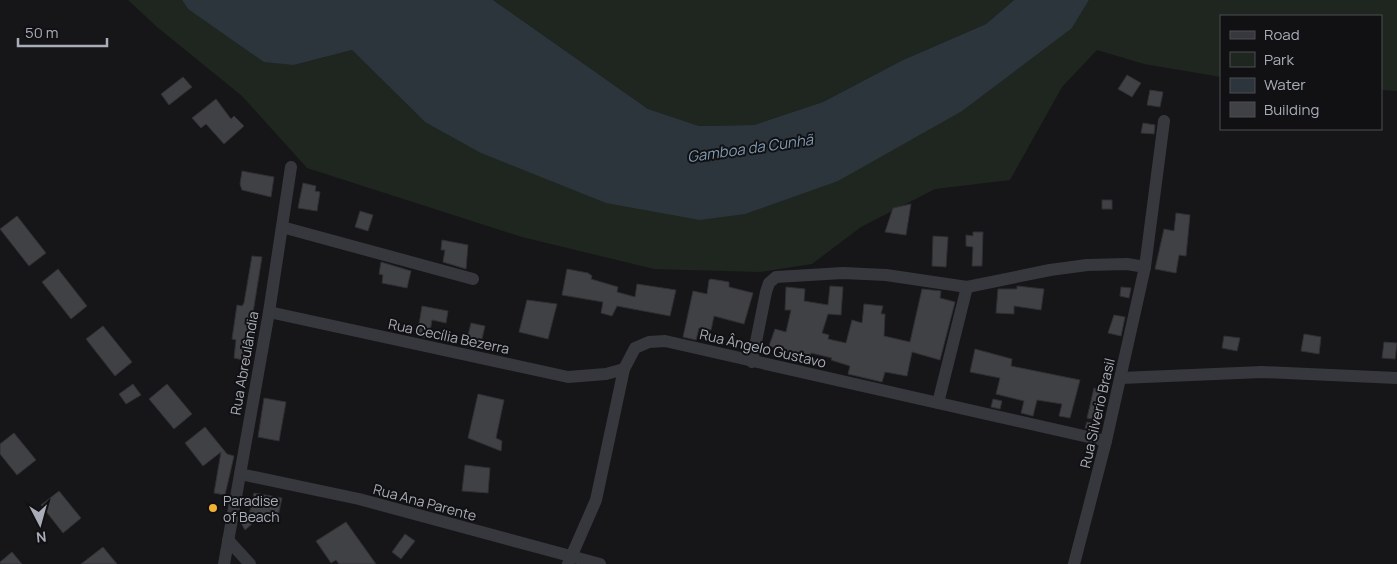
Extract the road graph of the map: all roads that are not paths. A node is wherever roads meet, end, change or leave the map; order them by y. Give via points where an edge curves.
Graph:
1 (1164, 121) dead end
2 (291, 166) dead end
3 (282, 227) junction
4 (1145, 268) junction
5 (473, 279) dead end
6 (967, 287) junction
7 (269, 312) junction
8 (752, 362) junction
9 (624, 369) junction
10 (1120, 378) junction
11 (1397, 378) edge
12 (938, 403) junction
13 (1106, 441) junction
14 (240, 474) junction
15 (228, 540) junction
16 (570, 560) edge
17 (224, 564) edge
18 (250, 564) edge
19 (600, 564) edge
20 (1074, 564) edge

1 - 4 street, Rua Silverio Brasil
2 - 3 street, Rua Abreulândia
3 - 5 street
3 - 7 street, Rua Abreulândia
4 - 6 street via 1127,264 1087,265
4 - 10 street, Rua Silverio Brasil
6 - 8 street via 886,275 843,273 776,277 766,292
6 - 12 street
7 - 9 street, Rua Cecília Bezerra via 568,377
7 - 14 street, Rua Abreulândia
8 - 9 street, Rua Ângelo Gustavo via 665,341 649,342 635,348
8 - 12 street, Rua Ângelo Gustavo
9 - 16 street, Rua Ângelo Gustavo via 596,500
10 - 11 street via 1262,372
10 - 13 street, Rua Silverio Brasil
12 - 13 street, Rua Ângelo Gustavo
13 - 20 street, Rua Silverio Brasil
14 - 15 street, Rua Abreulândia
14 - 16 street, Rua Ana Parente via 359,499
15 - 17 street, Rua Abreulândia
15 - 18 street
16 - 19 street, Rua Ana Parente

